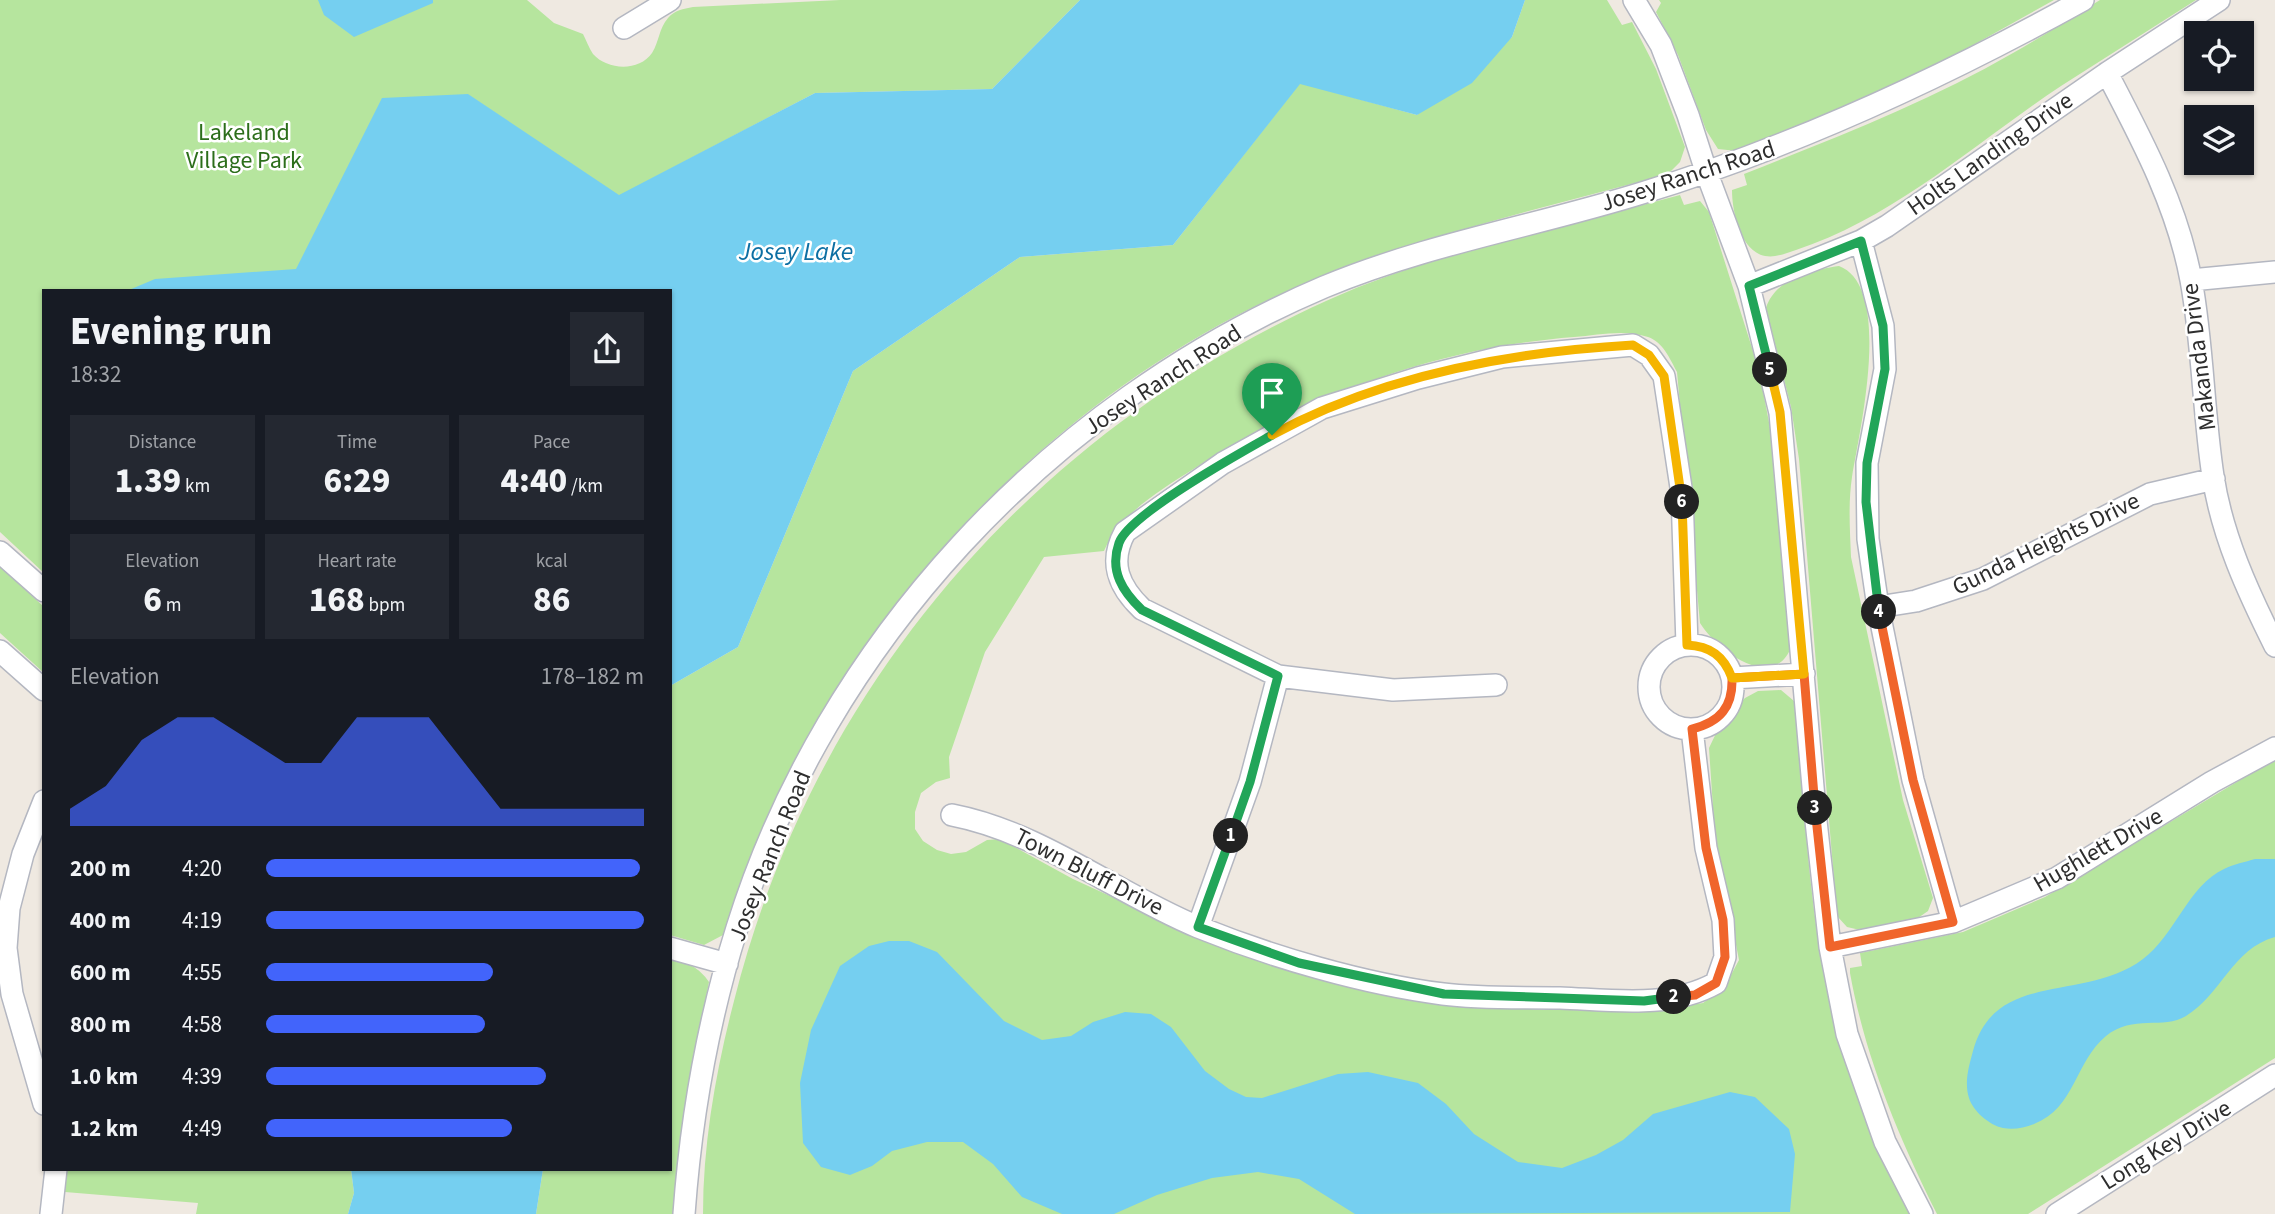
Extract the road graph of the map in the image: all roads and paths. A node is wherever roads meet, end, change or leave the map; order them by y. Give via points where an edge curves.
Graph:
1 (670, 0) edge
2 (1634, 0) edge
3 (2083, 0) edge
4 (2219, 0) edge
5 (624, 28) dead end
6 (2107, 73) junction
7 (1706, 171) junction
8 (1861, 241) junction
9 (2275, 272) edge
10 (2191, 280) junction
11 (1749, 286) junction
12 (2214, 479) junction
13 (0, 552) edge
14 (42, 589) edge
15 (1878, 607) junction
16 (1687, 645) junction
17 (2275, 646) edge
18 (0, 651) edge
19 (1804, 674) junction
20 (1278, 676) junction
21 (1732, 678) junction
22 (1496, 685) dead end
23 (42, 688) edge
24 (1692, 729) junction
25 (2275, 748) edge
26 (42, 806) edge
27 (952, 815) dead end
28 (1953, 922) junction
29 (1198, 927) junction
30 (1830, 947) junction
31 (672, 949) edge
32 (727, 964) junction
33 (9, 1023) edge
34 (2275, 1075) edge
35 (42, 1099) edge
36 (56, 1171) edge
37 (51, 1214) edge
38 (684, 1214) edge
39 (1922, 1214) edge
40 (2057, 1214) edge

1 - 5 street
2 - 7 street via 1661,45
3 - 7 street, Josey Ranch Road via 1837,123
4 - 6 street, Holts Landing Drive
6 - 8 street, Holts Landing Drive
6 - 10 street, Makanda Drive via 2172,209
7 - 11 street
7 - 32 street, Josey Ranch Road via 1641,194 1463,239 1322,288 1229,335 1090,425 979,525 927,582 882,643 837,711 780,819
8 - 11 street, Holts Landing Drive
8 - 15 street via 1883,326 1885,369 1867,463 1866,502
9 - 10 street
10 - 12 street, Makanda Drive
11 - 19 street via 1780,412
12 - 15 street, Gunda Heights Drive via 2150,494 1983,579 1916,601
12 - 17 street, Makanda Drive via 2229,541
13 - 14 street
15 - 28 street via 1913,780
16 - 20 street via 1682,494 1664,376 1649,355 1633,345 1601,347 1502,357 1322,408 1223,463 1125,532 1116,568 1126,594 1142,610
16 - 21 street via 1711,650
16 - 24 street via 1667,653 1653,668 1650,697 1665,720
18 - 23 street
19 - 21 street
19 - 30 street
20 - 22 street via 1393,691
20 - 29 street via 1250,782
21 - 24 street via 1724,712 1707,726
24 - 29 street, Town Bluff Drive via 1725,957 1716,983 1695,995 1644,1001 1444,994 1299,963
25 - 28 street, Hughlett Drive via 2057,878
26 - 33 street via 9,908
27 - 29 street, Town Bluff Drive via 1008,829
28 - 30 street, Hughlett Drive
30 - 39 street via 1847,1034 1885,1142
31 - 32 street
32 - 38 street, Josey Ranch Road via 696,1101
33 - 35 street
34 - 40 street, Long Key Drive
36 - 37 street

